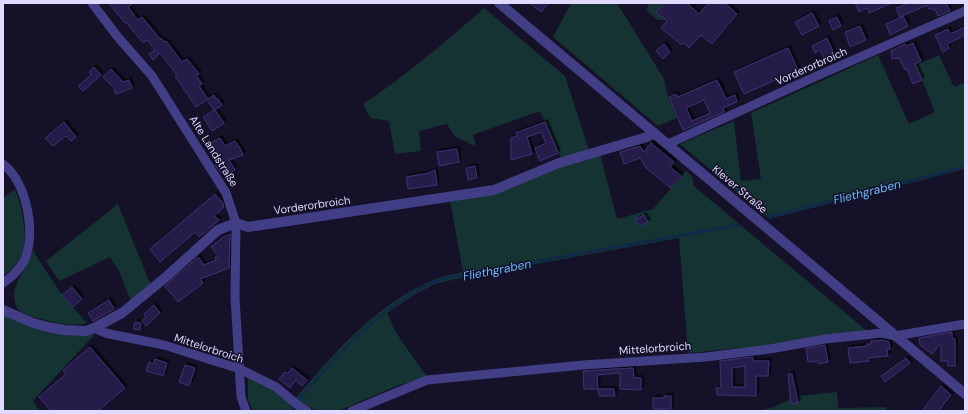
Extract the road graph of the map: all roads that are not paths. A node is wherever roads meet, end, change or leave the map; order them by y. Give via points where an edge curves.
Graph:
1 (92, 3) edge
2 (499, 3) edge
3 (965, 11) edge
4 (654, 133) junction
5 (668, 144) junction
6 (3, 164) edge
7 (236, 223) junction
8 (3, 283) edge
9 (3, 310) edge
10 (965, 324) edge
11 (94, 328) junction
12 (895, 336) junction
13 (240, 369) junction
14 (965, 394) edge
15 (246, 411) edge
16 (307, 411) edge
17 (352, 411) edge

1 - 7 street, Alte Landstraße via 152,76 226,192
2 - 4 street, Klever Straße
3 - 5 street, Vorderorbroich
4 - 5 street, Klever Straße
4 - 7 street, Vorderorbroich via 559,163 494,190 248,227
5 - 12 street, Klever Straße
6 - 8 street via 21,188 29,230 28,251 24,262
7 - 11 street via 218,230 122,313
7 - 13 street, Alte Landstraße via 235,297
9 - 11 street via 48,327 76,332
10 - 12 street, Mittelorbroich
11 - 13 street, Mittelorbroich via 105,333 164,345
12 - 14 street, Klever Straße
12 - 17 street, Mittelorbroich via 882,334 825,340 706,357 583,365 427,380
13 - 15 street, Alte Landstraße via 241,397
13 - 16 street, Mittelorbroich via 276,387

